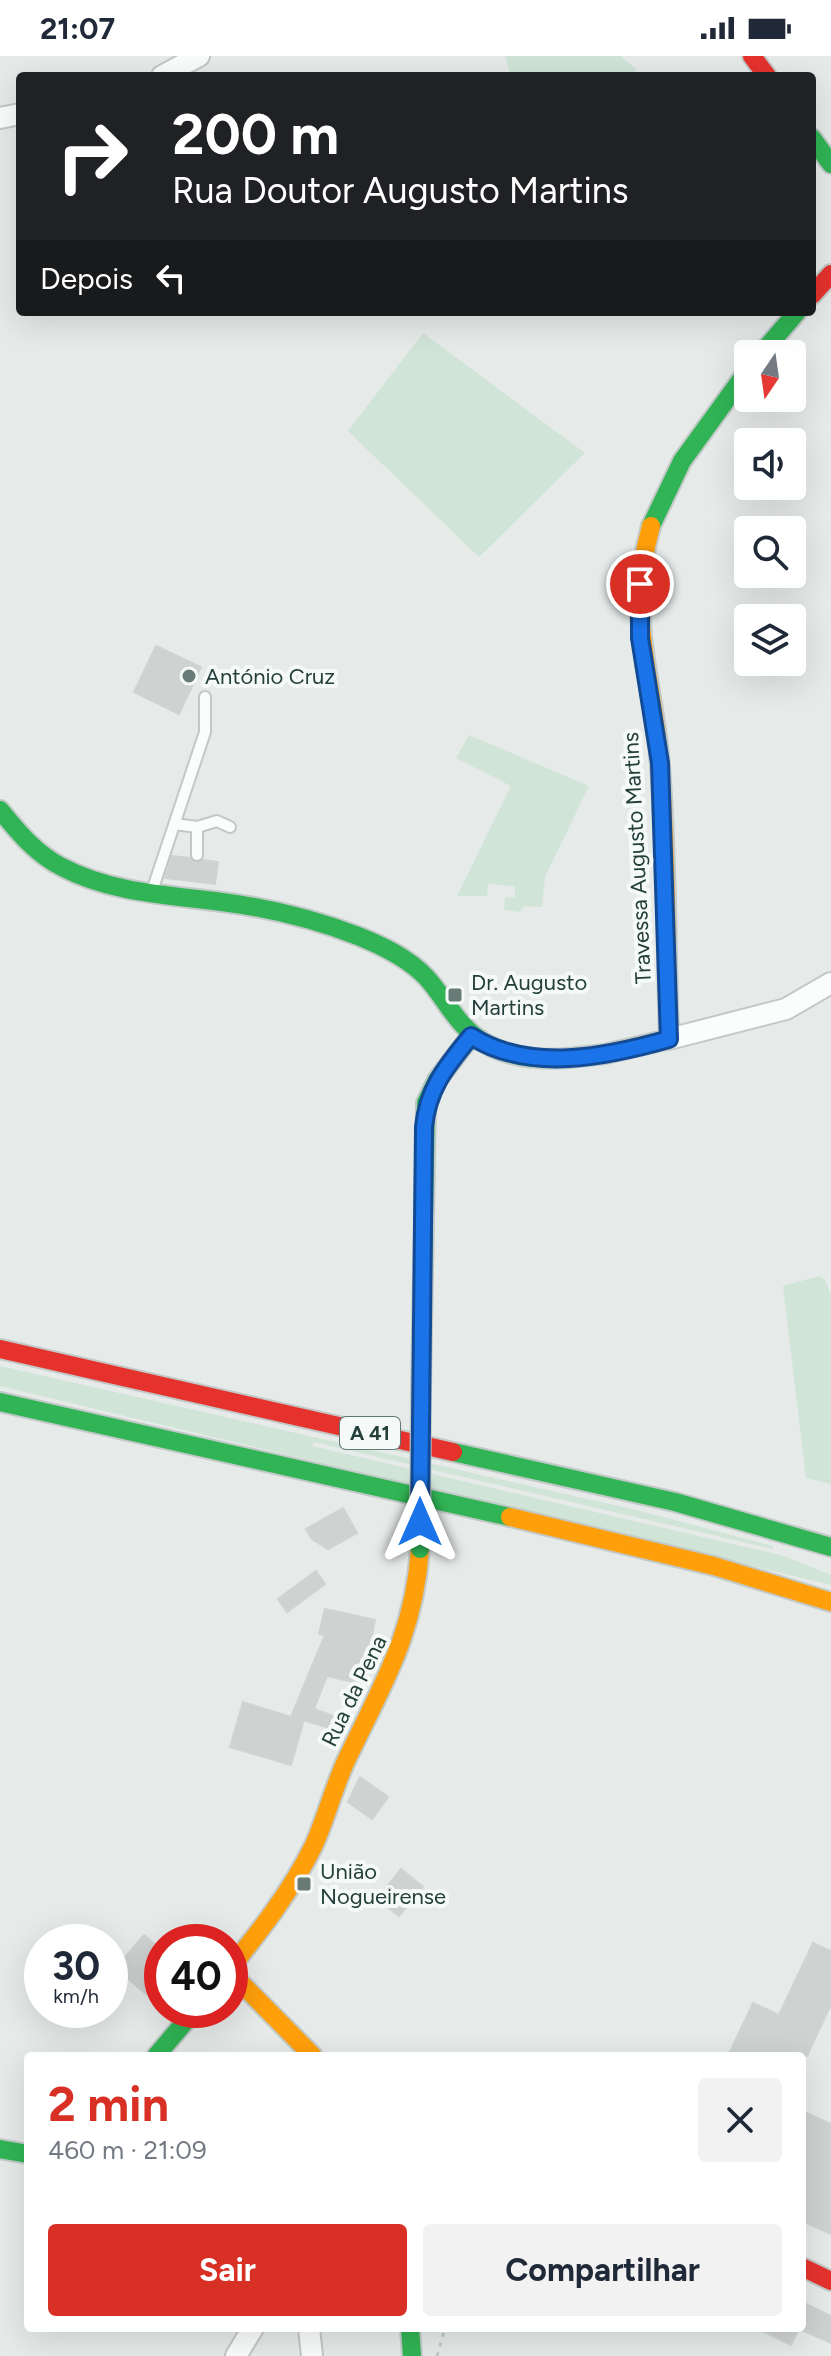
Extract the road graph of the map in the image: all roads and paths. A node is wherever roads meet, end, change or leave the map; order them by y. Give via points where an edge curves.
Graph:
1 (199, 56) edge
2 (169, 72) edge
3 (816, 143) edge
4 (831, 164) edge
5 (831, 274) edge
6 (816, 291) edge
7 (794, 316) edge
8 (773, 340) edge
9 (734, 387) edge
10 (205, 697) dead end
11 (0, 810) edge
12 (175, 824) junction
13 (197, 827) junction
14 (230, 827) dead end
15 (197, 855) dead end
16 (152, 892) junction
17 (831, 983) edge
18 (471, 1036) junction
19 (669, 1039) junction
20 (0, 1349) edge
21 (0, 1402) edge
22 (831, 1547) edge
23 (831, 1602) edge
24 (248, 1947) edge
25 (248, 1989) edge
26 (180, 2028) edge
27 (159, 2052) edge
28 (309, 2052) edge
29 (0, 2149) edge
30 (24, 2153) edge
31 (806, 2269) edge
32 (831, 2281) edge
33 (251, 2332) edge
34 (309, 2332) edge
35 (410, 2332) edge
36 (444, 2332) edge
37 (236, 2356) edge
38 (312, 2356) edge
39 (412, 2356) edge
40 (437, 2356) edge

1 - 2 street
3 - 4 main road
5 - 6 main road
7 - 8 main road
9 - 19 main road, Travessa Augusto Martins via 673,471 654,518 640,590 640,638 660,763
10 - 12 lane via 205,732
11 - 16 main road via 40,857 107,885
12 - 13 lane
12 - 16 lane
13 - 14 lane via 217,821
13 - 15 lane
16 - 18 main road via 301,916 345,931 416,968
17 - 19 street via 786,1009
18 - 19 main road via 493,1050 544,1057 627,1051
18 - 24 main road, Rua da Pena, bridge via 426,1103 420,1549 411,1624 312,1847
20 - 22 main road, A 41 via 675,1502
21 - 23 main road, A 41 via 642,1547
25 - 28 main road
26 - 27 main road
29 - 30 main road
31 - 32 main road
33 - 37 street
34 - 38 street
35 - 39 main road
36 - 40 path

